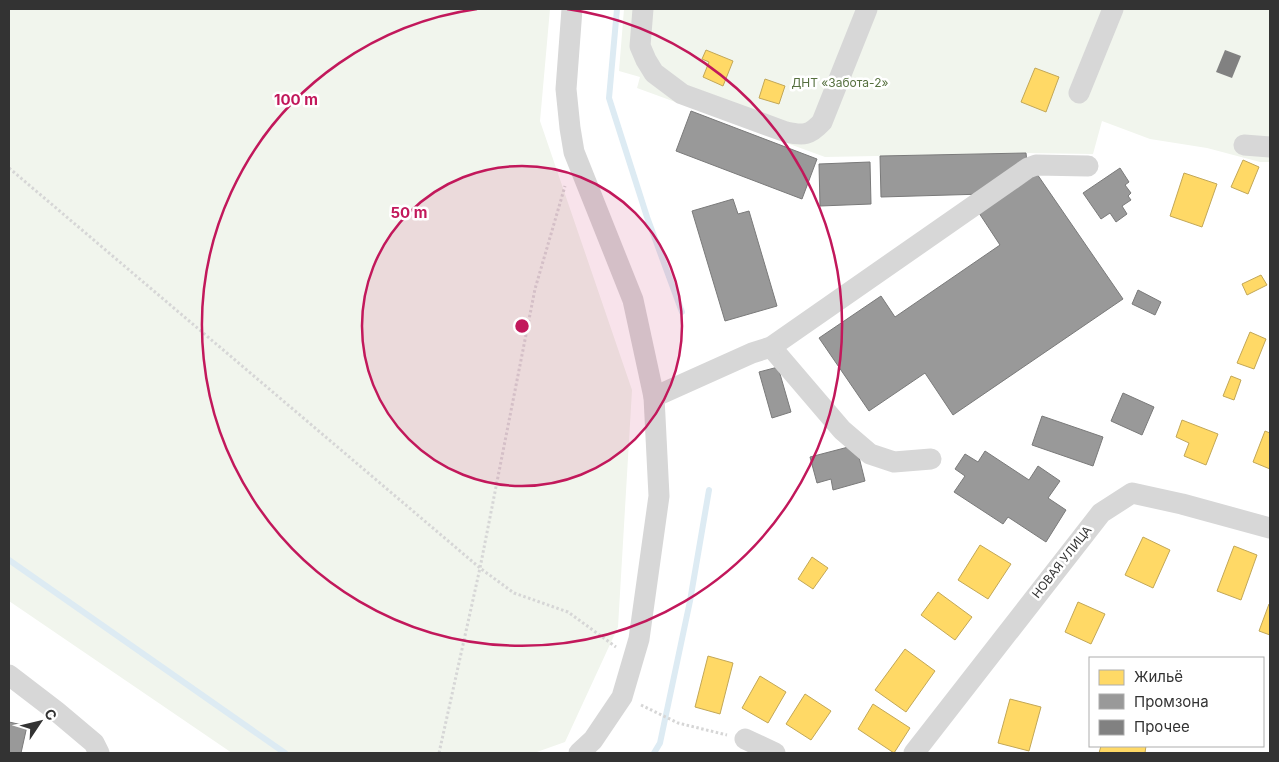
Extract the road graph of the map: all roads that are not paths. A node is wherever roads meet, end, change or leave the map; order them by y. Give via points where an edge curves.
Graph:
1 (572, 9) edge
2 (643, 9) edge
3 (867, 9) edge
4 (1113, 9) edge
5 (1079, 93) dead end
6 (1244, 145) dead end
7 (1270, 147) edge
8 (1088, 166) dead end
9 (771, 348) junction
10 (654, 397) junction
11 (931, 459) dead end
12 (1270, 528) edge
13 (9, 675) edge
14 (745, 739) road end
15 (99, 753) edge
16 (579, 753) edge
17 (775, 753) edge
18 (914, 753) edge

1 - 10 street via 566,89 574,152 633,300
2 - 3 street via 640,46 654,73 682,94 799,135 814,131 822,122
4 - 5 street
6 - 7 street
8 - 9 street via 1036,165 1028,168
9 - 10 street via 752,353
9 - 11 street via 842,430 870,454 894,462
10 - 16 street via 659,496 639,639 622,697 593,740
12 - 18 street, НОВАЯ УЛИЦА via 1132,493 1101,513
13 - 15 street via 94,743
14 - 17 street

